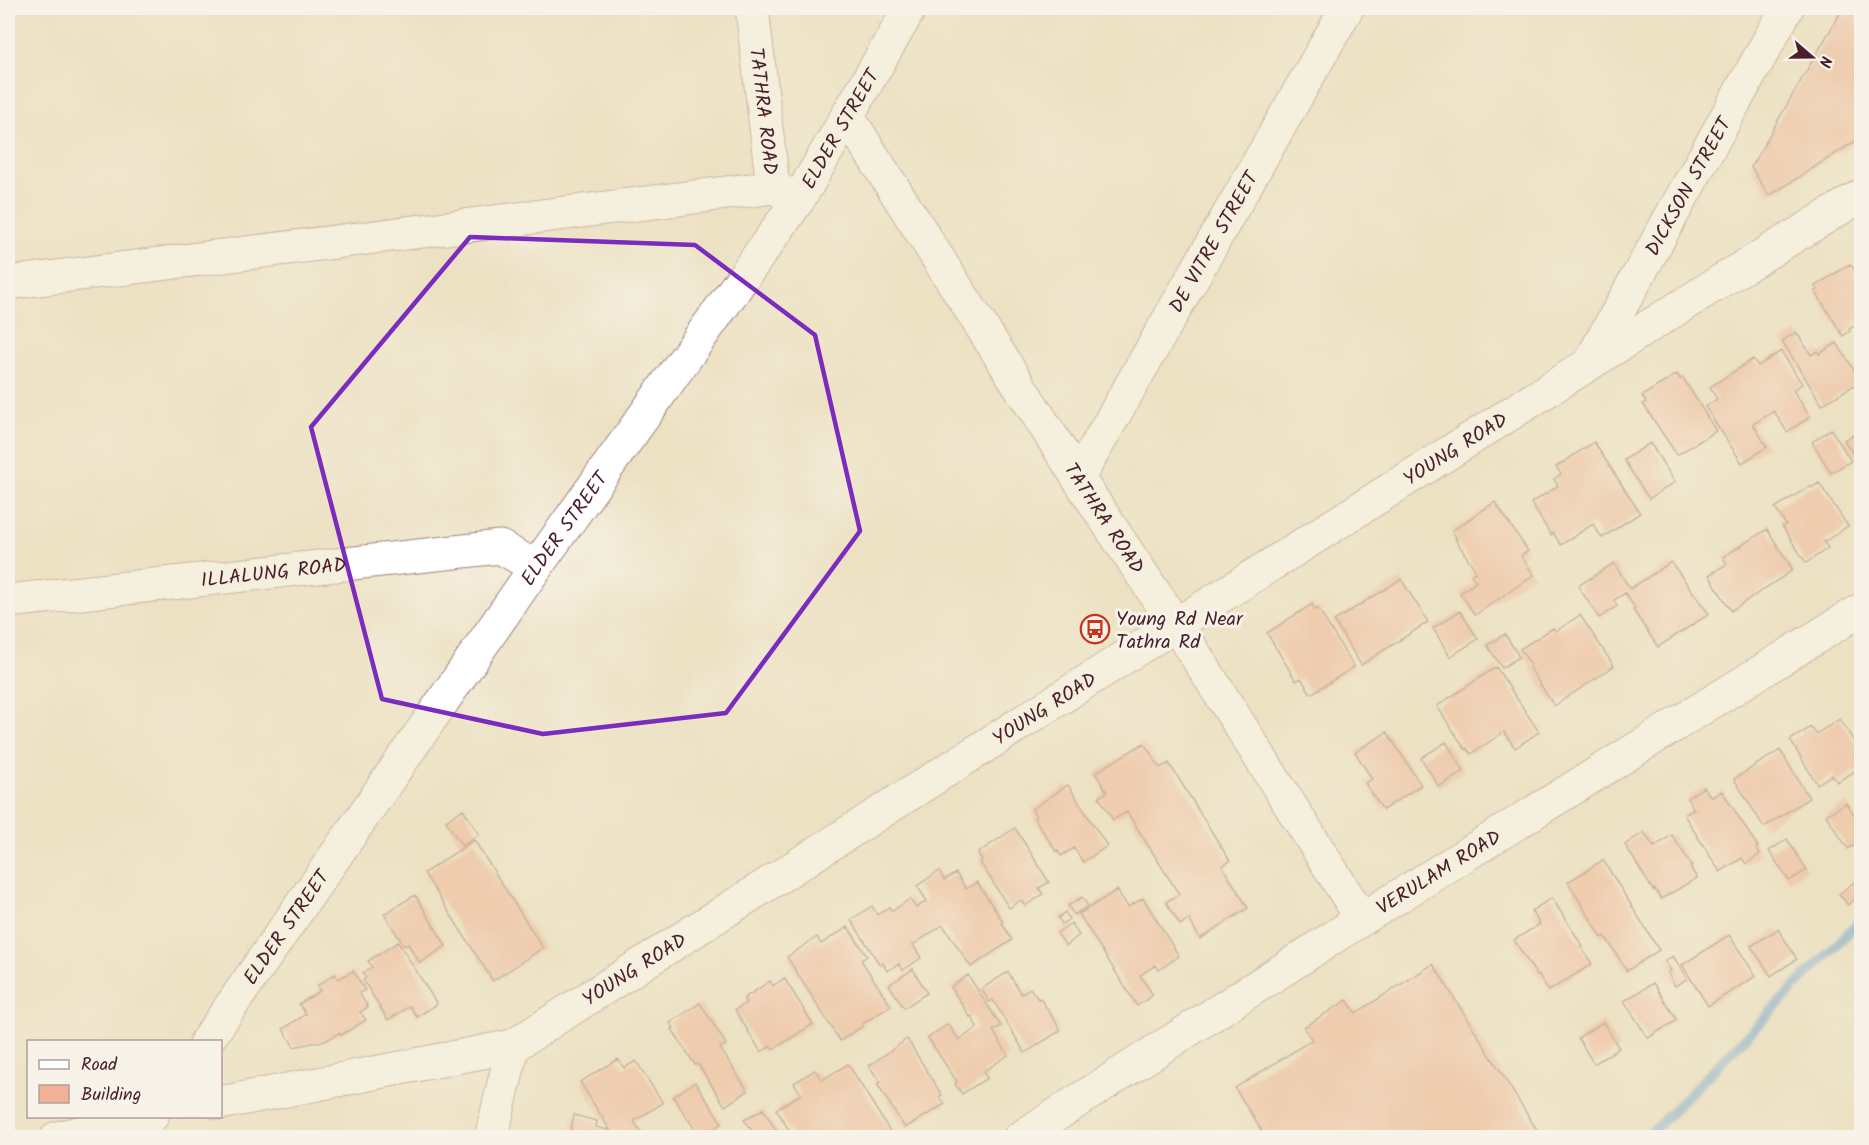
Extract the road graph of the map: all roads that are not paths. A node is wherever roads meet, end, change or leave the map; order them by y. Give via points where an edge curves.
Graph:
1 (752, 8) edge
2 (910, 8) edge
3 (1347, 8) edge
4 (1787, 8) edge
5 (848, 117) junction
6 (786, 193) junction
7 (1862, 195) edge
8 (8, 283) edge
9 (1588, 366) junction
10 (1078, 478) junction
11 (536, 567) junction
12 (8, 601) edge
13 (1862, 609) edge
14 (1176, 626) junction
15 (1362, 919) junction
16 (207, 1040) edge
17 (513, 1046) junction
18 (222, 1103) edge
19 (143, 1118) edge
20 (57, 1137) edge
21 (491, 1137) edge
22 (1020, 1137) edge

1 - 6 street, TATHRA ROAD
2 - 5 street, ELDER STREET
3 - 10 street, DE VITRE STREET
4 - 9 street, DICKSON STREET
5 - 6 street, ELDER STREET
5 - 10 street, TATHRA ROAD
6 - 8 street
6 - 11 street, ELDER STREET
7 - 9 street, YOUNG ROAD
9 - 14 street, YOUNG ROAD
10 - 14 street, TATHRA ROAD
11 - 12 street, ILLALUNG ROAD via 500,547
11 - 16 street, ELDER STREET
13 - 15 street, VERULAM ROAD
14 - 15 street, TATHRA ROAD
14 - 17 street, YOUNG ROAD
15 - 22 street, VERULAM ROAD
17 - 18 street, YOUNG ROAD
17 - 21 street
19 - 20 street

